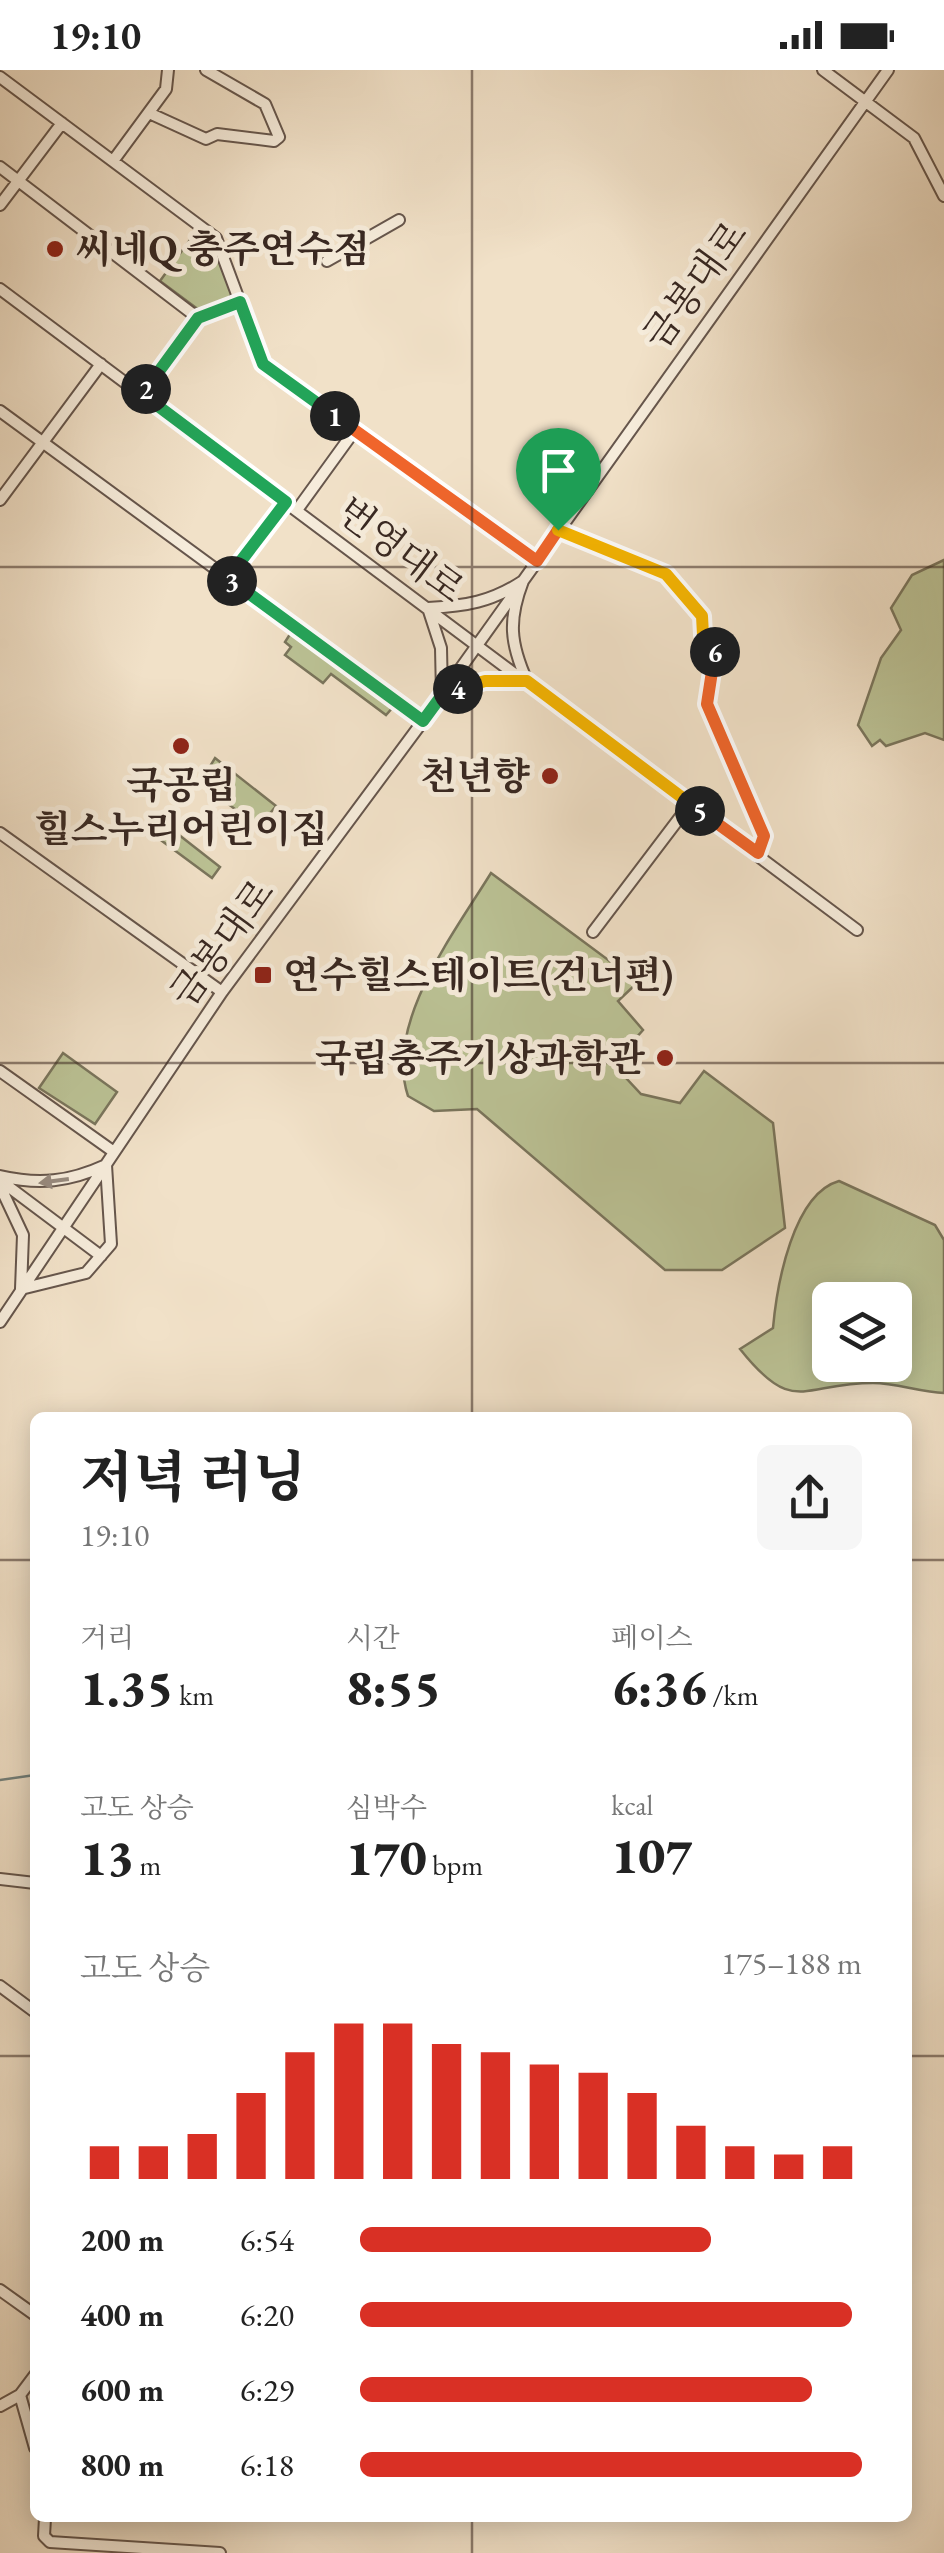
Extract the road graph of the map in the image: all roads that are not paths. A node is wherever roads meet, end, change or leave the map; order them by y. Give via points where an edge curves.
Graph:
1 (168, 70) edge
2 (206, 70) edge
3 (888, 70) edge
4 (827, 71) edge
5 (0, 77) edge
6 (863, 103) junction
7 (149, 113) junction
8 (62, 123) junction
9 (113, 160) junction
10 (0, 167) edge
11 (18, 180) junction
12 (944, 196) edge
13 (0, 205) edge
14 (400, 220) dead end
15 (327, 262) dead end
16 (0, 289) edge
17 (240, 302) junction
18 (198, 318) junction
19 (101, 364) junction
20 (142, 394) junction
21 (0, 411) edge
22 (355, 430) junction
23 (42, 443) junction
24 (0, 500) edge
25 (286, 502) junction
26 (296, 510) junction
27 (558, 530) junction
28 (537, 561) junction
29 (228, 578) junction
30 (523, 581) junction
31 (428, 608) junction
32 (478, 644) junction
33 (527, 681) junction
34 (442, 695) junction
35 (423, 721) junction
36 (690, 804) junction
37 (0, 833) edge
38 (758, 853) junction
39 (858, 930) dead end
40 (593, 932) dead end
41 (222, 992) junction
42 (0, 1071) edge
43 (114, 1152) junction
44 (106, 1166) junction
45 (0, 1181) edge
46 (62, 1226) junction
47 (101, 1256) junction
48 (21, 1290) junction
49 (0, 1322) edge
50 (0, 1879) edge
51 (30, 1882) edge
52 (0, 1986) edge
53 (30, 2008) edge
54 (0, 2290) edge
55 (30, 2311) edge
56 (30, 2382) edge
57 (20, 2395) junction
58 (0, 2406) edge
59 (30, 2430) edge
60 (45, 2522) edge
61 (220, 2553) edge

1 - 7 street via 166,89
2 - 7 street via 265,104 279,136 206,139
3 - 6 street, 금봉대로
4 - 6 street
5 - 8 street
6 - 12 street via 914,138
6 - 27 street, 금봉대로
7 - 9 street
8 - 9 street
8 - 11 street
9 - 17 street via 216,238
10 - 11 street
11 - 13 street
11 - 18 street
14 - 15 street
16 - 19 street, 번영대로
17 - 18 street
17 - 22 street via 263,364
18 - 20 street
19 - 20 street, 번영대로
19 - 23 street
20 - 25 street, 번영대로
21 - 23 street
22 - 26 street
22 - 28 street
23 - 24 street
23 - 29 street
25 - 26 street, 번영대로
25 - 29 street
26 - 31 street, 번영대로
27 - 28 street, 금봉대로
27 - 38 street via 666,574 702,616 703,635 717,654 707,704 764,836
28 - 30 street, 금봉대로
29 - 35 street
30 - 31 street via 497,599
30 - 32 street, 금봉대로
30 - 33 street via 510,635
31 - 32 street, 번영대로
31 - 34 street via 441,648
32 - 33 street, 번영대로
32 - 34 street, 금봉대로
33 - 34 street via 485,681
33 - 36 street, 번영대로
34 - 35 street, 금봉대로
35 - 41 street, 금봉대로
36 - 38 street, 번영대로
36 - 40 street
37 - 41 street
38 - 39 street, 번영대로
41 - 43 street, 금봉대로
42 - 43 street
43 - 44 street, 금봉대로
44 -> 45 street via 40,1184
44 - 46 street, 금봉대로
44 - 47 street via 112,1244
45 - 46 street
45 - 48 street via 23,1235
46 - 47 street
46 - 48 street, 금봉대로
47 - 48 street via 86,1273
48 - 49 street, 금봉대로
50 - 51 street
52 - 53 street
54 - 55 street
56 - 57 street
57 - 58 street
57 - 59 street
60 - 61 street via 50,2542

